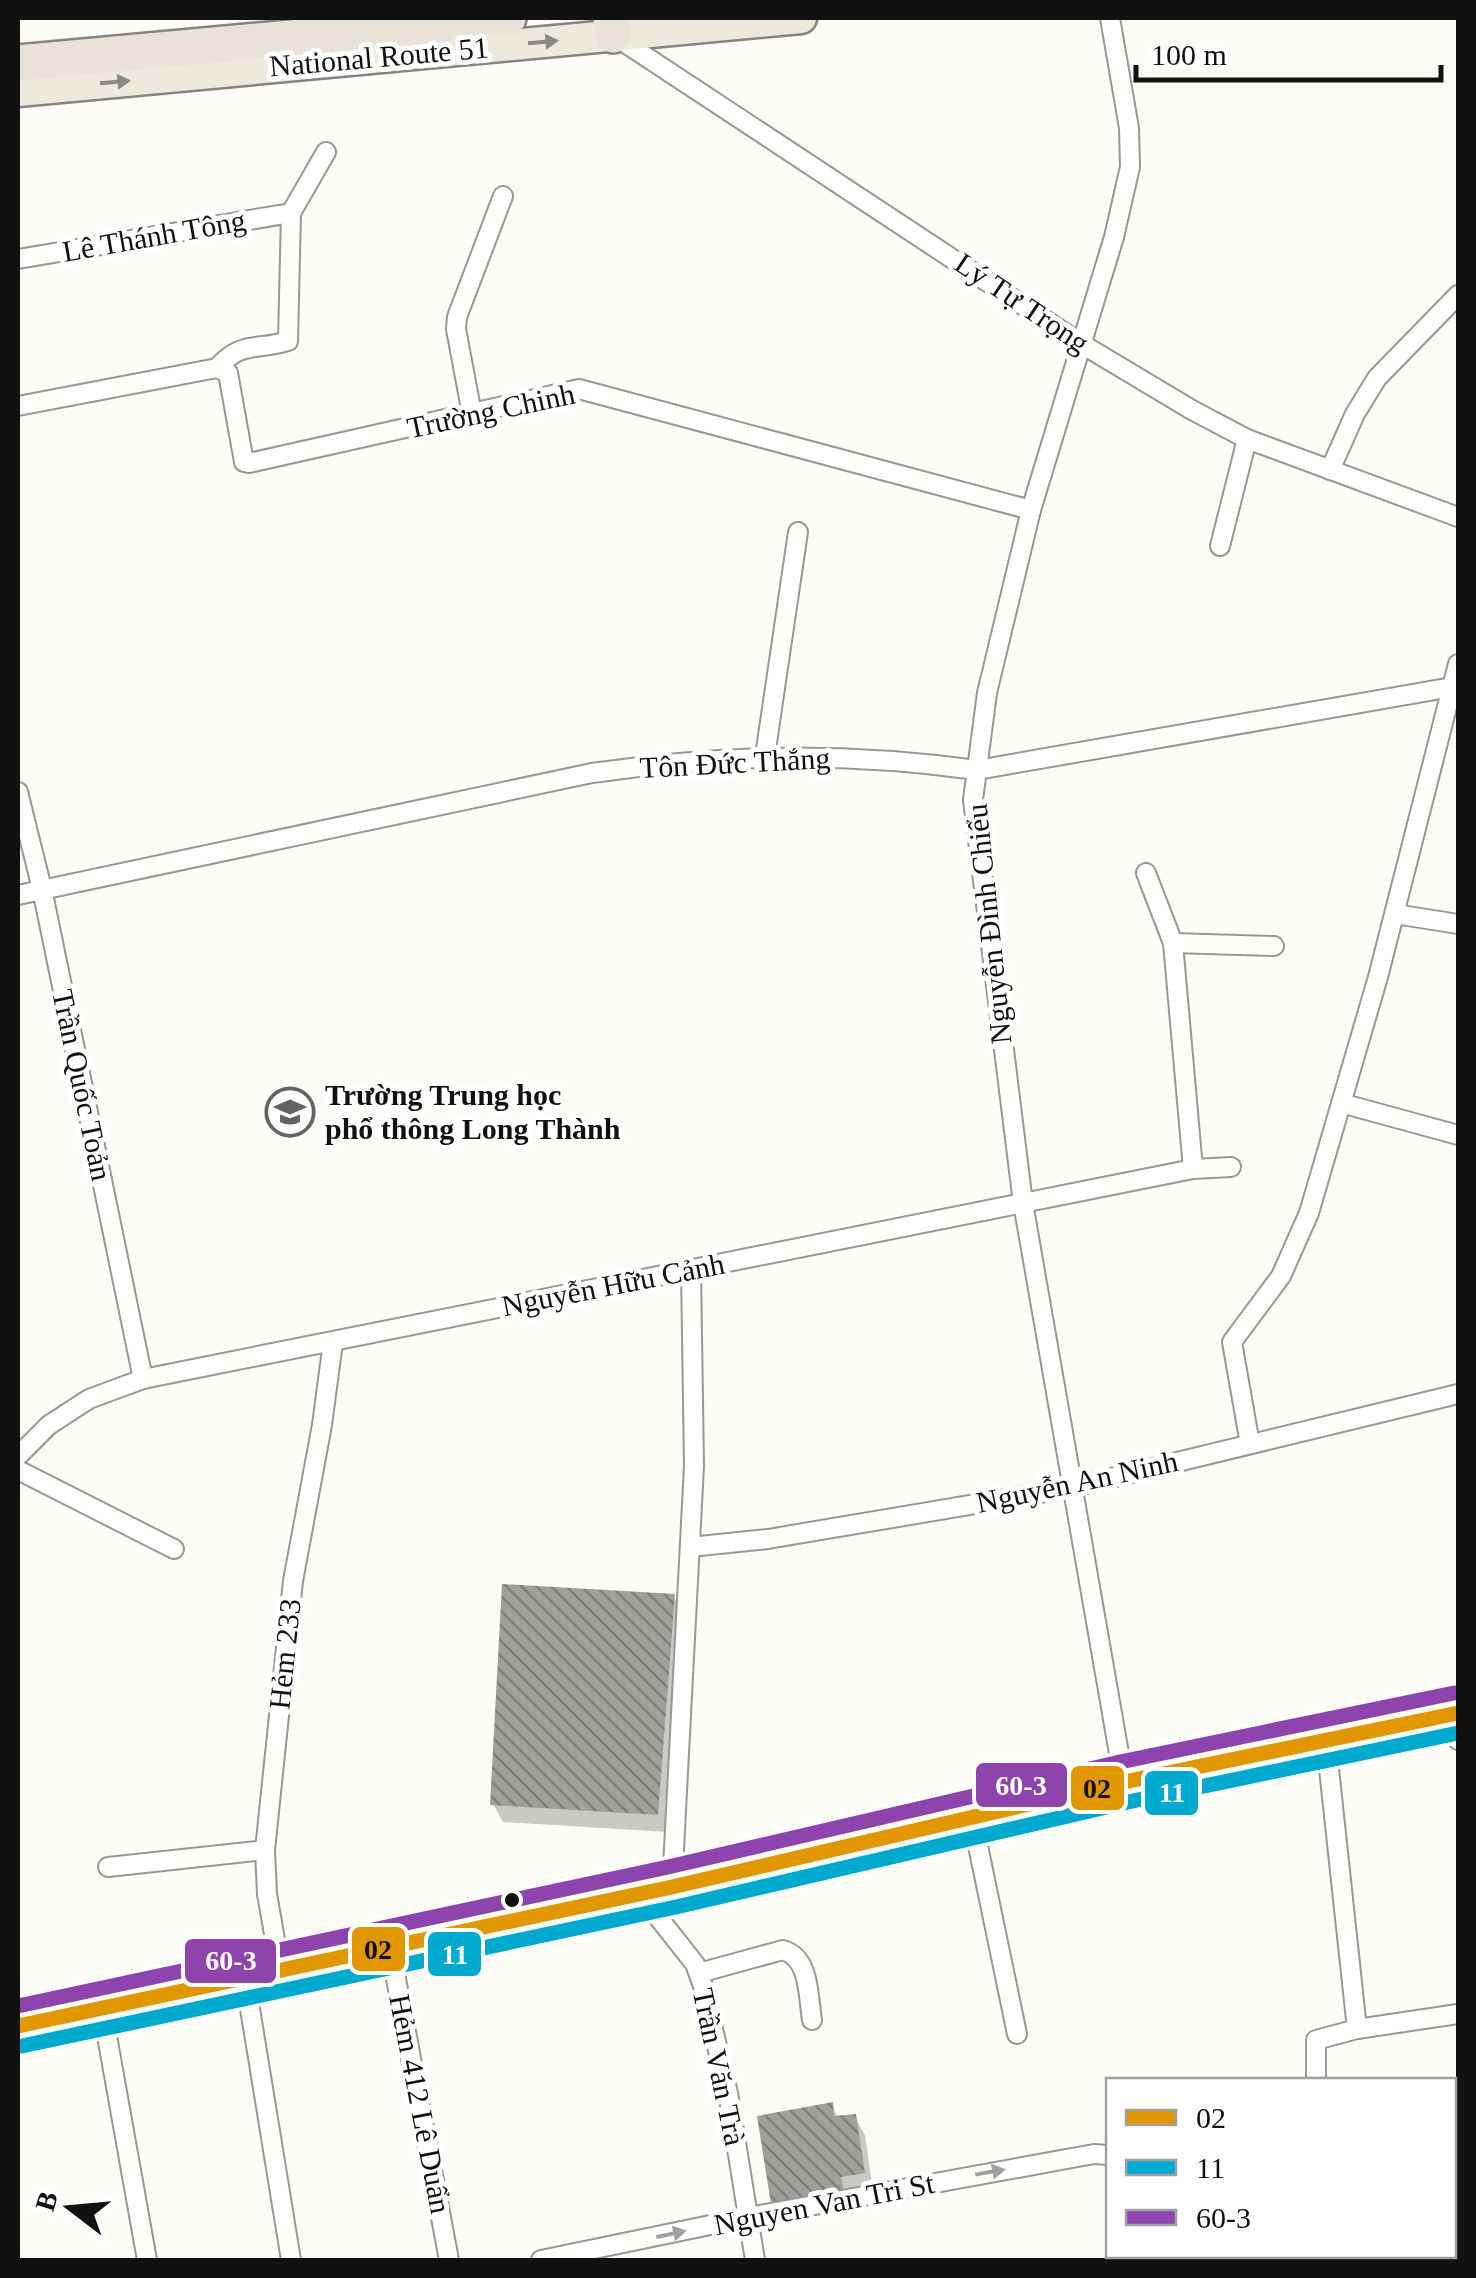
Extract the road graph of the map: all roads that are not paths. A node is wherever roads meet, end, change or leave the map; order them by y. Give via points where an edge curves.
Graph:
1 (508, 18) edge
2 (801, 18) edge
3 (1110, 18) edge
4 (612, 26) edge
5 (18, 64) edge
6 (18, 91) edge
7 (326, 152) dead end
8 (503, 196) dead end
9 (291, 213) junction
10 (18, 259) edge
11 (1458, 295) edge
12 (1080, 344) junction
13 (217, 368) junction
14 (18, 406) edge
15 (472, 414) junction
16 (1247, 439) junction
17 (1330, 470) junction
18 (1032, 510) junction
19 (1458, 518) edge
20 (798, 532) dead end
21 (1220, 546) dead end
22 (1458, 664) edge
23 (1456, 687) edge
24 (766, 756) junction
25 (976, 770) junction
26 (18, 792) edge
27 (1146, 873) dead end
28 (42, 889) junction
29 (18, 895) edge
30 (1396, 914) junction
31 (1458, 924) edge
32 (1173, 944) junction
33 (1274, 946) dead end
34 (1341, 1103) junction
35 (1458, 1135) edge
36 (1231, 1166) dead end
37 (1194, 1169) junction
38 (1022, 1203) junction
39 (690, 1269) junction
40 (333, 1342) junction
41 (143, 1379) junction
42 (1458, 1394) edge
43 (1250, 1444) junction
44 (18, 1460) edge
45 (1070, 1488) junction
46 (690, 1547) junction
47 (174, 1549) dead end
48 (1457, 1722) edge
49 (1326, 1741) junction
50 (1124, 1782) junction
51 (972, 1817) junction
52 (264, 1850) junction
53 (108, 1866) dead end
54 (672, 1887) junction
55 (639, 1893) junction
56 (390, 1947) junction
57 (280, 1968) junction
58 (699, 1974) junction
59 (245, 1978) junction
60 (102, 2008) junction
61 (1458, 2014) edge
62 (812, 2020) dead end
63 (18, 2026) edge
64 (1357, 2030) junction
65 (1017, 2034) dead end
66 (1316, 2078) edge
67 (1106, 2155) edge
68 (749, 2217) junction
69 (147, 2260) edge
70 (291, 2260) edge
71 (449, 2260) edge
72 (541, 2260) edge
73 (755, 2260) edge

1 - 5 highway
2 - 4 main road, National Route 51
3 - 12 street, Nguyễn Đình Chiểu via 1130,167
6 -> 4 main road, National Route 51
4 - 12 street, Lý Tự Trọng
7 - 9 street
8 - 15 street via 457,317
9 - 10 street, Lê Thánh Tông
9 - 13 street via 288,341 231,352
11 - 17 street via 1376,378
12 - 16 street, Lý Tự Trọng
12 - 18 street, Nguyễn Đình Chiểu
13 - 14 street
13 - 15 street, Trường Chinh via 228,373 248,463
15 - 18 street, Trường Chinh via 579,389
16 - 17 street, Lý Tự Trọng
16 - 21 street
17 - 19 street, Lý Tự Trọng
18 - 25 street, Nguyễn Đình Chiểu
20 - 24 street
22 - 23 street
23 - 25 street, Tôn Đức Thắng
23 - 30 street
24 - 25 street, Tôn Đức Thắng
24 - 28 street, Tôn Đức Thắng via 592,773
25 - 38 street, Nguyễn Đình Chiểu via 974,822
26 - 28 street, Trần Quốc Toản
27 - 32 street
28 - 29 street, Tôn Đức Thắng
28 - 41 street, Trần Quốc Toản
30 - 31 street
30 - 34 street
32 - 33 street
32 - 37 street
34 - 35 street
34 - 43 street via 1295,1251 1232,1342
36 - 37 street, Nguyễn Hữu Cảnh
37 - 38 street, Nguyễn Hữu Cảnh
38 - 39 street, Nguyễn Hữu Cảnh
38 - 45 street, Nguyễn Đình Chiểu
39 - 40 street, Nguyễn Hữu Cảnh
39 - 46 street
40 - 41 street, Nguyễn Hữu Cảnh
40 - 52 street, Hẻm 233 via 293,1580
41 - 44 street, Nguyễn Hữu Cảnh via 88,1399 49,1425
42 - 43 street, Nguyễn An Ninh
43 - 45 street, Nguyễn An Ninh
44 - 47 street
45 - 46 street, Nguyễn An Ninh via 768,1540
45 - 50 street, Nguyễn Đình Chiểu
46 - 54 street
48 - 49 main road
49 - 50 main road
49 - 64 street
50 - 51 main road
51 - 54 main road
51 - 65 street
52 - 53 street
52 - 57 street, Hẻm 233
54 - 55 main road
55 - 56 main road
55 - 58 street, Trần Văn Trà
56 - 57 main road
56 - 71 street, Hẻm 412 Lê Duẩn
57 - 59 main road
58 - 62 street via 783,1950 794,1953 802,1962
58 - 68 street, Trần Văn Trà
59 - 60 main road
59 - 70 street
60 - 63 main road
60 - 69 street
61 - 64 street
64 - 66 street via 1316,2040
68 -> 67 street, Nguyen Van Tri St
72 -> 68 street, Nguyen Van Tri St
68 - 73 street, Trần Văn Trà

